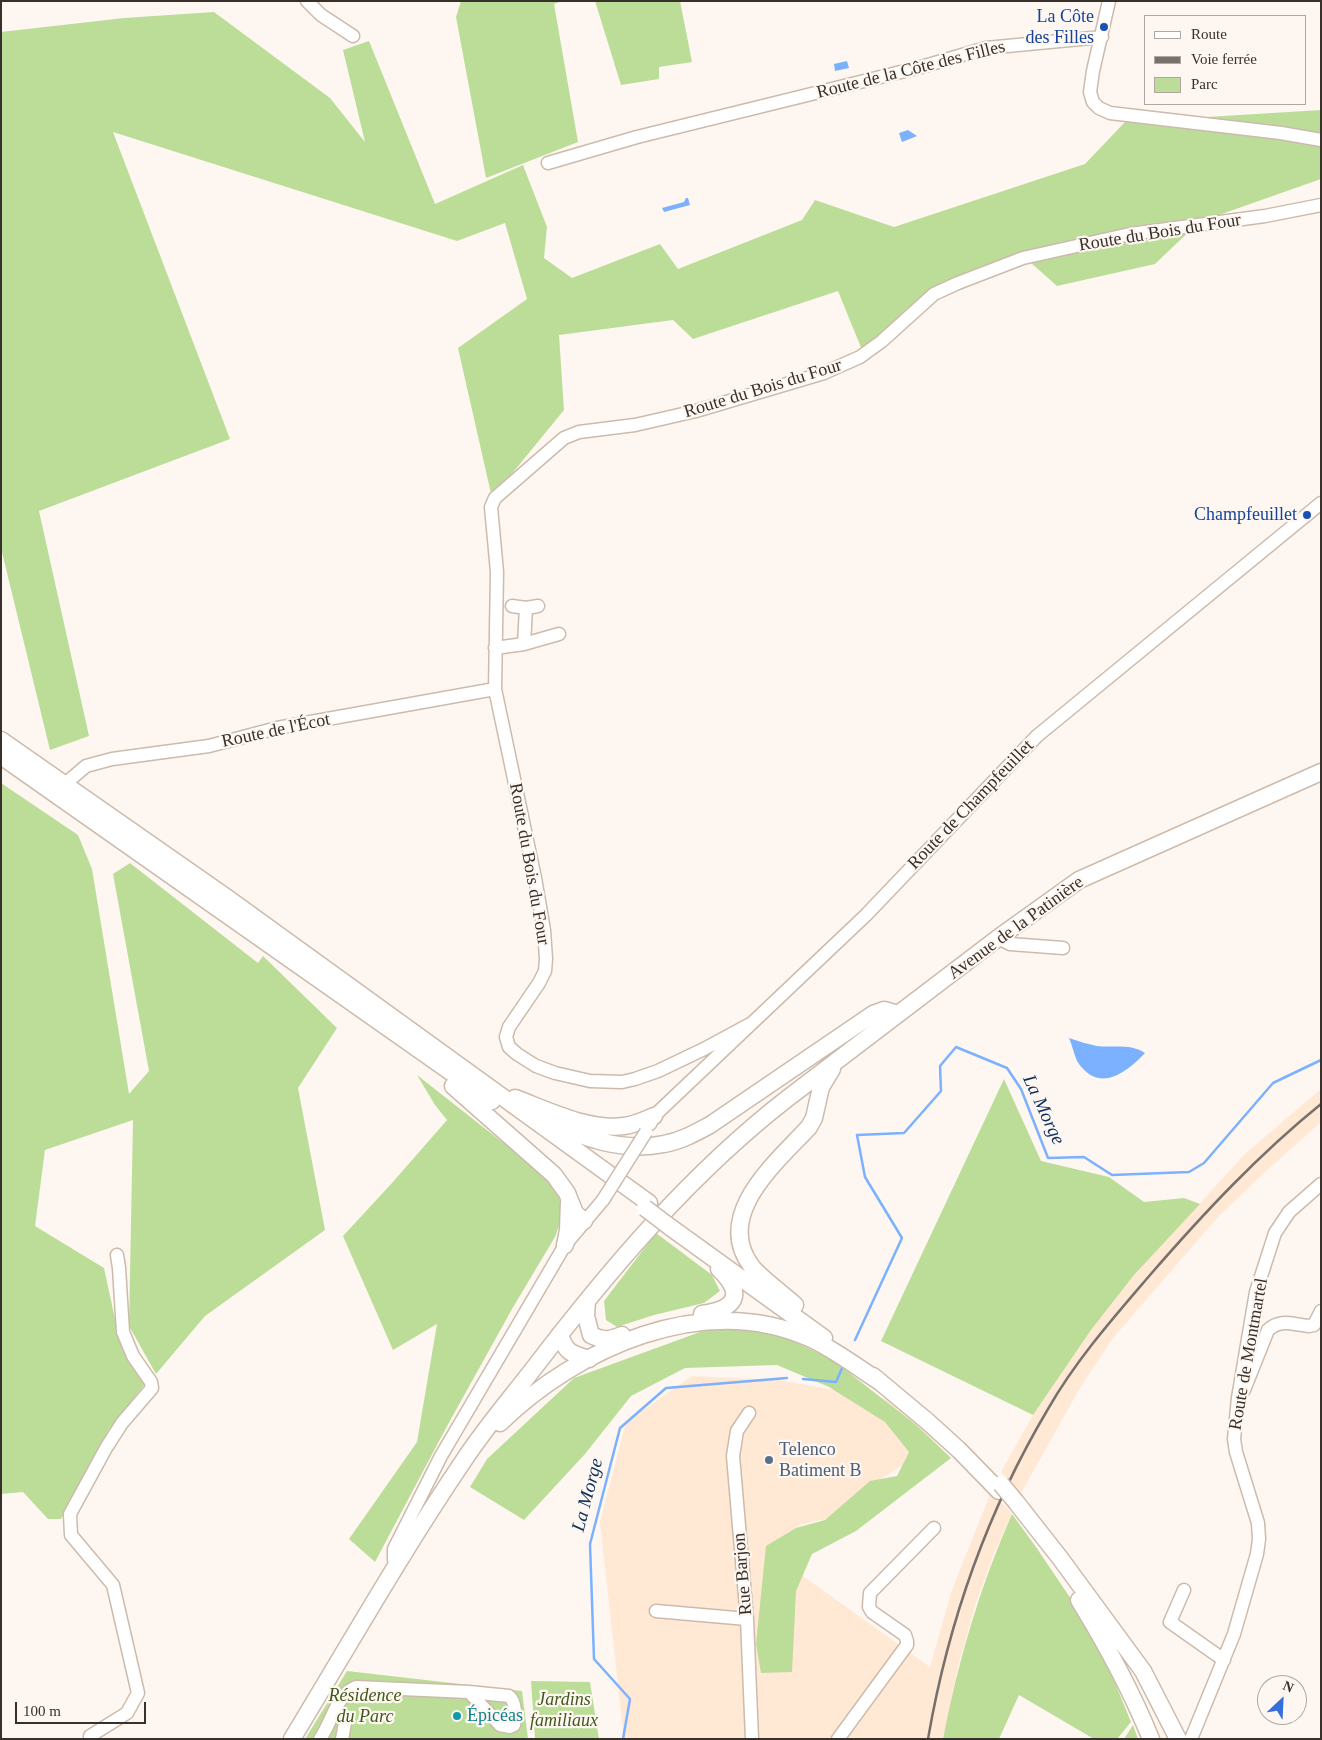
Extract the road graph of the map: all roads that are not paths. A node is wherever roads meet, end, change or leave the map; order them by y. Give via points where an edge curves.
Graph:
1 (307, 1) edge
2 (1109, 1) edge
3 (353, 36) dead end
4 (1102, 37) junction
5 (1321, 140) edge
6 (548, 163) dead end
7 (1321, 205) edge
8 (1321, 503) edge
9 (512, 606) dead end
10 (559, 634) dead end
11 (524, 644) junction
12 (496, 648) junction
13 (495, 689) junction
14 (1, 740) edge
15 (1, 756) edge
16 (1321, 772) edge
17 (65, 784) junction
18 (998, 938) junction
19 (1063, 948) dead end
20 (898, 1014) junction
21 (376, 1021) junction
22 (752, 1022) junction
23 (839, 1059) junction
24 (481, 1080) junction
25 (510, 1097) junction
26 (788, 1098) junction
27 (654, 1116) junction
28 (814, 1118) junction
29 (1321, 1184) edge
30 (569, 1200) junction
31 (647, 1206) junction
32 (670, 1219) junction
33 (584, 1221) junction
34 (565, 1245) junction
35 (117, 1255) dead end
36 (587, 1301) junction
37 (1321, 1311) edge
38 (812, 1320) junction
39 (560, 1334) junction
40 (589, 1359) junction
41 (880, 1382) junction
42 (1238, 1398) junction
43 (749, 1414) dead end
44 (465, 1458) junction
45 (1000, 1488) junction
46 (1015, 1505) junction
47 (934, 1528) dead end
48 (1060, 1558) junction
49 (399, 1563) junction
50 (1184, 1590) dead end
51 (656, 1611) dead end
52 (747, 1619) junction
53 (1224, 1660) junction
54 (469, 1692) dead end
55 (345, 1723) dead end
56 (90, 1739) edge
57 (292, 1739) edge
58 (320, 1739) edge
59 (342, 1739) edge
60 (752, 1739) edge
61 (838, 1739) edge
62 (1150, 1739) edge
63 (1159, 1739) edge
64 (1178, 1739) edge
65 (1191, 1739) edge

1 - 3 street via 321,15
2 - 4 street
4 - 5 street via 1090,92 1099,108 1110,113
4 - 6 street, Route de la Côte des Filles via 986,48
7 - 12 street, Route du Bois du Four via 1130,234 1024,258 934,294 860,357 824,373 696,412 635,425 579,432 564,438 495,498 491,507 497,572
8 - 22 street, Route de Champfeuillet via 1037,736 866,915
9 - 11 street via 532,607
10 - 11 street
11 - 12 street
12 - 13 street, Route du Bois du Four
13 - 17 street, Route de l'Écot via 277,728 209,746 112,759 86,766
13 - 22 street, Route du Bois du Four via 535,878 545,949 545,971 509,1026 506,1037 509,1046 536,1066 555,1073 622,1082 696,1053
14 - 17 main road
15 - 21 main road
16 - 18 main road, Avenue de la Patinière via 1079,880
17 - 24 main road
18 - 19 street via 1010,944
18 - 20 main road, Avenue de la Patinière
20 - 23 main road, Avenue de la Patinière
20 - 25 main road via 884,1010 873,1014 710,1125 664,1144 627,1146 607,1143 552,1122
21 - 30 main road via 554,1175
21 - 31 main road
22 - 27 street, Route de Champfeuillet
23 - 26 main road, Avenue de la Patinière
23 - 28 main road via 821,1087
24 - 25 main road
24 - 31 main road
25 - 27 main road via 601,1126 626,1126
26 - 28 main road via 801,1101 810,1108
26 - 32 main road, Avenue de la Patinière via 755,1123
27 - 33 street, Route de Champfeuillet, bridge via 603,1200
28 - 38 main road via 756,1186 743,1212 740,1236 752,1267
29 - 42 street, Route de Montmartel via 1289,1212 1276,1233 1256,1292
30 - 33 main road via 575,1213
30 - 34 main road via 570,1220
31 - 32 main road
32 - 36 main road, Avenue de la Patinière
32 - 36 main road via 731,1281 734,1298 726,1308 647,1326 608,1340 591,1335 586,1316
32 - 38 main road
32 - 41 main road
33 - 34 street, Route de Champfeuillet
34 - 49 street, Route de Champfeuillet via 437,1464 394,1549 394,1560
35 - 56 street via 123,1332 152,1388 122,1423 106,1448 70,1514 71,1535 113,1585 138,1693 127,1713
36 - 39 main road, Avenue de la Patinière
37 - 42 street via 1314,1325 1282,1323 1268,1330 1247,1384
38 - 45 main road via 932,1416
39 - 40 main road via 570,1352
39 - 44 main road, Avenue de la Patinière
40 - 41 main road via 608,1348 678,1325 712,1320 756,1322 809,1338
40 - 44 main road via 547,1385 505,1419
41 - 45 main road
42 - 53 street, Route de Montmartel via 1236,1452 1258,1523 1259,1539
43 - 52 street, Rue Barjon via 737,1432 734,1456
44 - 49 main road
45 - 46 main road, bridge
46 - 48 main road
46 - 62 main road via 1054,1561 1120,1671
47 - 61 street via 870,1593 872,1612 905,1635 907,1645
48 - 63 main road via 1126,1668
48 - 64 main road via 1143,1671
49 - 57 main road
50 - 53 street via 1170,1622
51 - 52 street
52 - 60 street, Rue Barjon
53 - 65 street, Route de Montmartel
54 - 58 street via 356,1688 348,1691 334,1710
55 - 59 street

